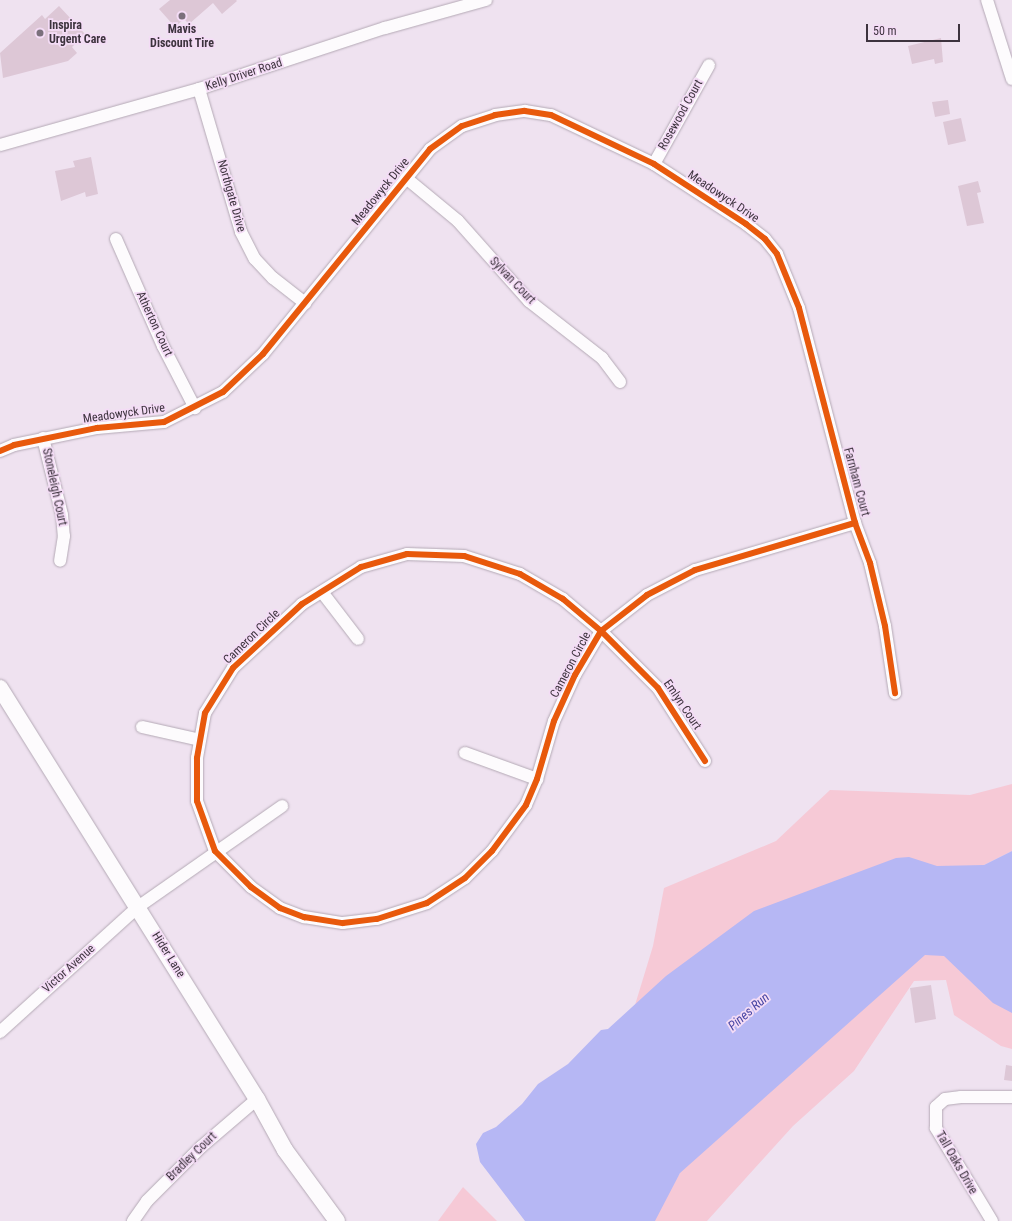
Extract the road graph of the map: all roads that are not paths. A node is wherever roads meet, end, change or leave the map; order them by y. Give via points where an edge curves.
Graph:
1 (486, 0) edge
2 (987, 0) edge
3 (709, 65) dead end
4 (1012, 79) edge
5 (199, 89) junction
6 (0, 145) edge
7 (654, 164) junction
8 (406, 178) junction
9 (116, 239) dead end
10 (788, 279) joint
11 (305, 303) junction
12 (620, 382) dead end
13 (194, 408) junction
14 (43, 438) junction
15 (0, 451) edge
16 (855, 523) junction
17 (60, 561) dead end
18 (322, 592) junction
19 (601, 631) junction
20 (358, 638) dead end
21 (0, 688) edge
22 (895, 693) dead end
23 (142, 727) dead end
24 (200, 740) junction
25 (465, 753) dead end
26 (705, 761) dead end
27 (537, 779) junction
28 (282, 806) dead end
29 (215, 851) junction
30 (138, 907) junction
31 (0, 1032) edge
32 (1012, 1097) edge
33 (257, 1099) junction
34 (133, 1221) edge
35 (337, 1221) edge
36 (992, 1221) edge

1 - 5 street, Kelly Driver Road via 385,28
2 - 4 street
3 - 7 street, Rosewood Court
5 - 6 street, Kelly Driver Road
5 - 11 street, Northgate Drive via 241,232 254,259
7 - 8 street, Meadowyck Drive via 558,118 525,111 495,115 462,126 430,149
7 - 10 street, Meadowyck Drive via 765,239 777,254
8 - 11 street, Meadowyck Drive
8 - 12 street, Sylvan Court via 458,220 529,301 602,358
9 - 13 street, Atherton Court via 163,346
10 - 16 street, Farnham Court via 799,308
11 - 13 street, Meadowyck Drive via 263,354 223,392
13 - 14 street, Meadowyck Drive via 164,422 97,428
14 - 15 street, Meadowyck Drive
14 - 17 street, Stoneleigh Court via 62,515 64,536
16 - 19 street, Cameron Circle via 695,570 647,595
16 - 22 street, Farnham Court via 870,563 883,619
18 - 19 street, Cameron Circle via 361,567 407,554 464,556 520,574 563,599
18 - 20 street
18 - 24 street, Cameron Circle via 302,604 233,668 205,713
19 - 26 street, Emlyn Court via 658,688
19 - 27 street, Cameron Circle via 575,675 554,721
21 - 30 street, Hider Lane
23 - 24 street
24 - 29 street, Cameron Circle via 197,800
25 - 27 street
27 - 29 street, Cameron Circle via 526,805 492,851 465,878 427,902 377,919 343,924 304,918 280,908 251,887
28 - 29 street
29 - 30 street
30 - 31 street, Victor Avenue
30 - 33 street, Hider Lane
32 - 36 street, Tall Oaks Drive via 945,1099 936,1107 936,1128
33 - 34 street, Bradley Court via 200,1147 147,1201
33 - 35 street, Hider Lane via 285,1150

